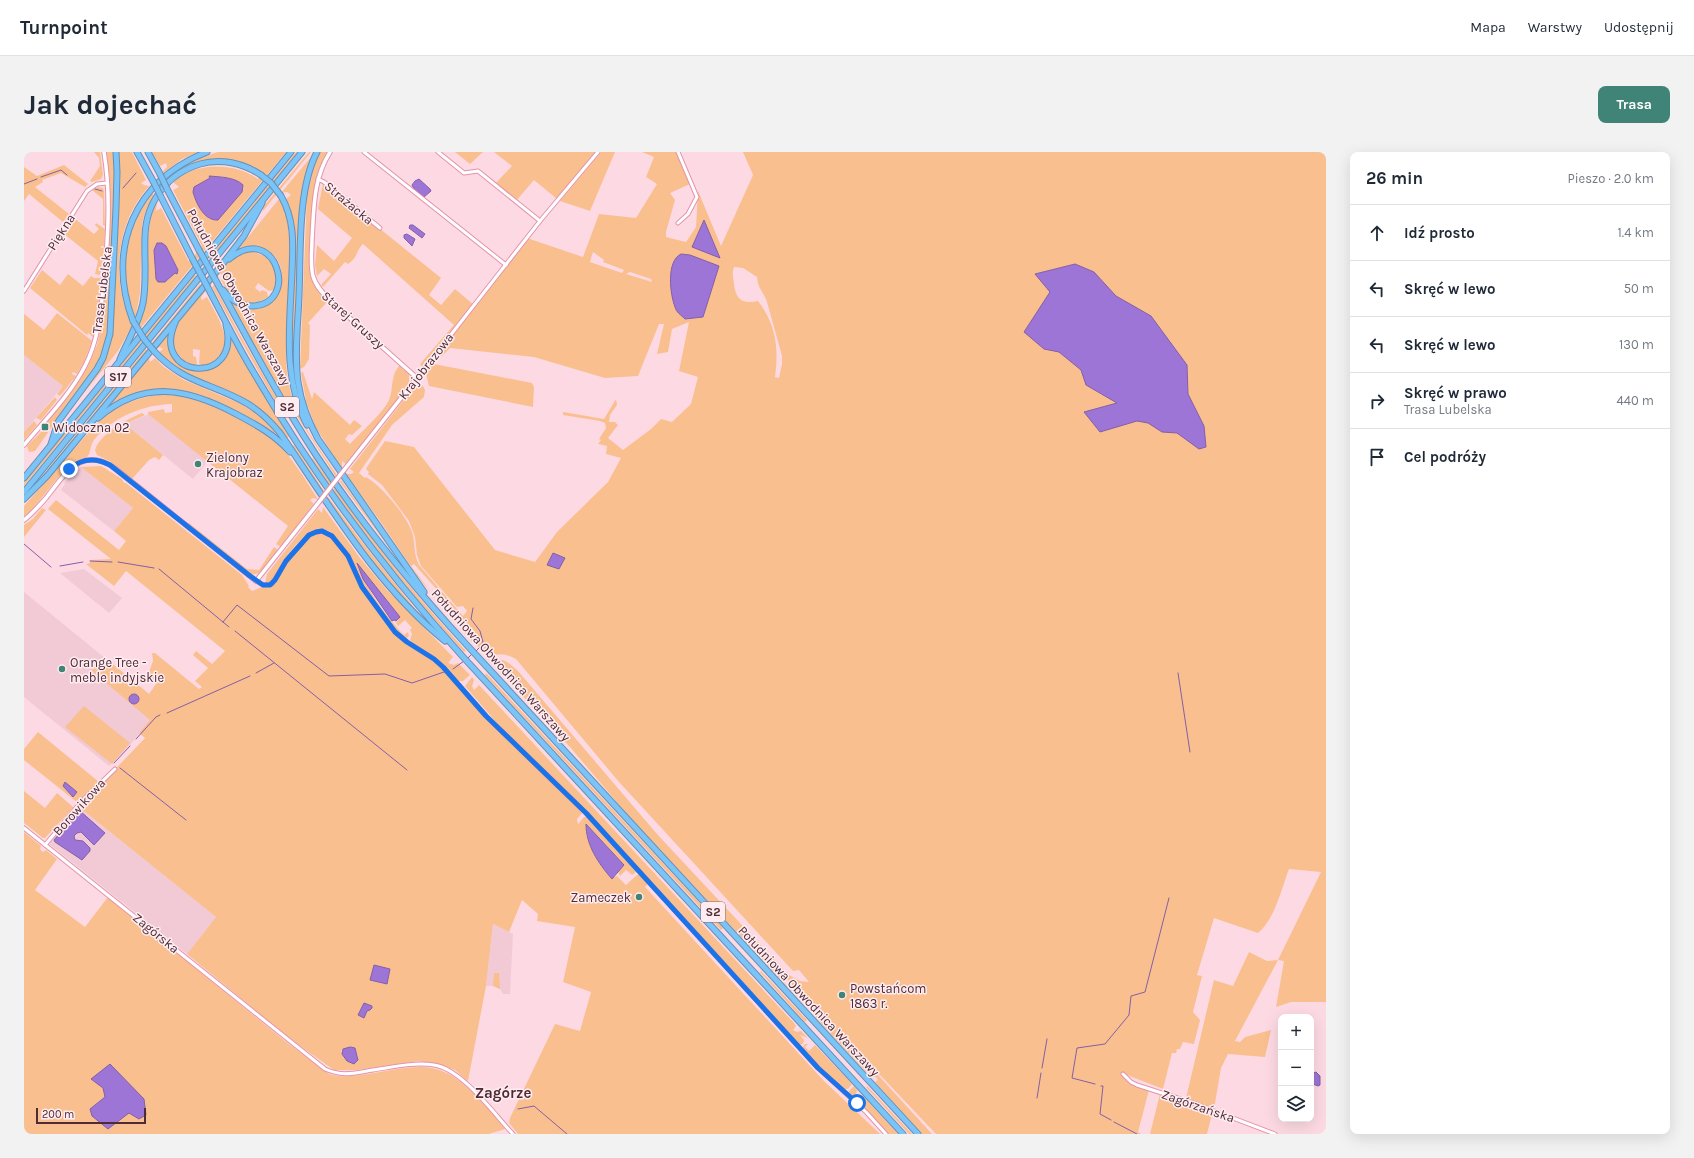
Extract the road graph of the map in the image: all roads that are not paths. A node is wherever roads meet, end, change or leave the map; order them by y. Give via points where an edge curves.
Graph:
1 (104, 152) edge
2 (116, 152) edge
3 (137, 152) edge
4 (148, 152) edge
5 (207, 152) edge
6 (291, 152) edge
7 (302, 152) edge
8 (317, 152) edge
9 (330, 152) edge
10 (364, 152) edge
11 (438, 152) edge
12 (598, 152) edge
13 (678, 152) edge
14 (318, 178) junction
15 (107, 183) junction
16 (267, 194) junction
17 (540, 221) junction
18 (678, 223) dead end
19 (380, 228) dead end
20 (506, 265) junction
21 (221, 266) junction
22 (215, 279) junction
23 (24, 291) edge
24 (179, 316) junction
25 (223, 316) junction
26 (117, 365) junction
27 (417, 378) junction
28 (90, 425) junction
29 (24, 445) edge
30 (50, 447) junction
31 (299, 462) junction
32 (335, 465) junction
33 (24, 478) edge
34 (24, 492) edge
35 (24, 500) edge
36 (24, 520) edge
37 (256, 581) junction
38 (448, 625) junction
39 (459, 652) junction
40 (115, 769) dead end
41 (24, 828) edge
42 (45, 845) junction
43 (1123, 1074) dead end
44 (513, 1134) edge
45 (886, 1134) edge
46 (903, 1134) edge
47 (918, 1134) edge
48 (1275, 1134) edge

1 - 15 street, Trasa Lubelska
2 - 30 highway via 110,334 103,358 58,422
3 - 25 highway, Południowa Obwodnica Warszawy / S2, bridge
4 - 22 highway, Południowa Obwodnica Warszawy / S2, bridge
5 - 31 highway, bridge via 183,163 163,178 145,198 126,239 122,266 124,292 133,321 144,339 167,364 182,375 255,409 280,433
6 - 26 highway, S17
7 - 16 highway, S17
8 - 32 highway via 308,172 303,203 297,368 300,396 306,414
9 - 14 street
10 - 20 street
11 - 17 street via 464,173 478,171
12 - 17 street, Krajobrazowa
13 - 18 street via 697,197 688,214
14 - 19 street, Strażacka
14 - 27 street, Starej Gruszy via 312,257 312,271 316,282 333,303
15 - 23 street, Piękna via 97,184 87,191
15 - 29 street, Trasa Lubelska via 108,239 95,341 88,361 74,384
16 - 21 highway via 244,236
16 - 34 highway, S17
17 - 20 street, Krajobrazowa
20 - 27 street, Krajobrazowa
21 - 22 highway via 241,251 259,250 270,256 278,267 278,287 269,300 256,306 249,306 232,299
21 - 24 highway
22 - 38 highway, Południowa Obwodnica Warszawy / S2 via 276,390 320,460 378,540
24 - 25 highway via 171,336 172,349 182,364 198,369 214,365 224,356 228,337
24 - 28 highway
25 - 39 highway, Południowa Obwodnica Warszawy / S2 via 254,374 324,484 391,574
26 - 30 highway, S17
26 - 32 highway, bridge via 138,321 143,304 146,281 146,226 149,212 158,194 177,175 194,166 220,162 251,169 271,183 288,208 293,228 289,362 293,387 298,406 308,426
27 - 37 street, Krajobrazowa, bridge
28 - 31 highway via 116,405 135,396 157,392 184,393 207,400 276,437
28 - 35 highway
30 - 33 highway, S17
31 - 39 highway via 347,533 376,570 411,609
32 - 38 highway
36 - 37 street via 73,466 85,460 99,460 116,469
37 - 45 street via 263,585 272,584 286,561 312,533 322,531 332,536 348,556 362,587 395,632 443,667 486,716 586,813 818,1068
38 - 47 highway, Południowa Obwodnica Warszawy / S2
39 - 46 highway, Południowa Obwodnica Warszawy / S2
40 - 42 street, Borowikowa via 81,802
41 - 42 street, Zagórska
42 - 44 street, Zagórska via 325,1069 339,1074 423,1064 448,1069 462,1078
43 - 48 street, Zagórzańska via 1137,1085

